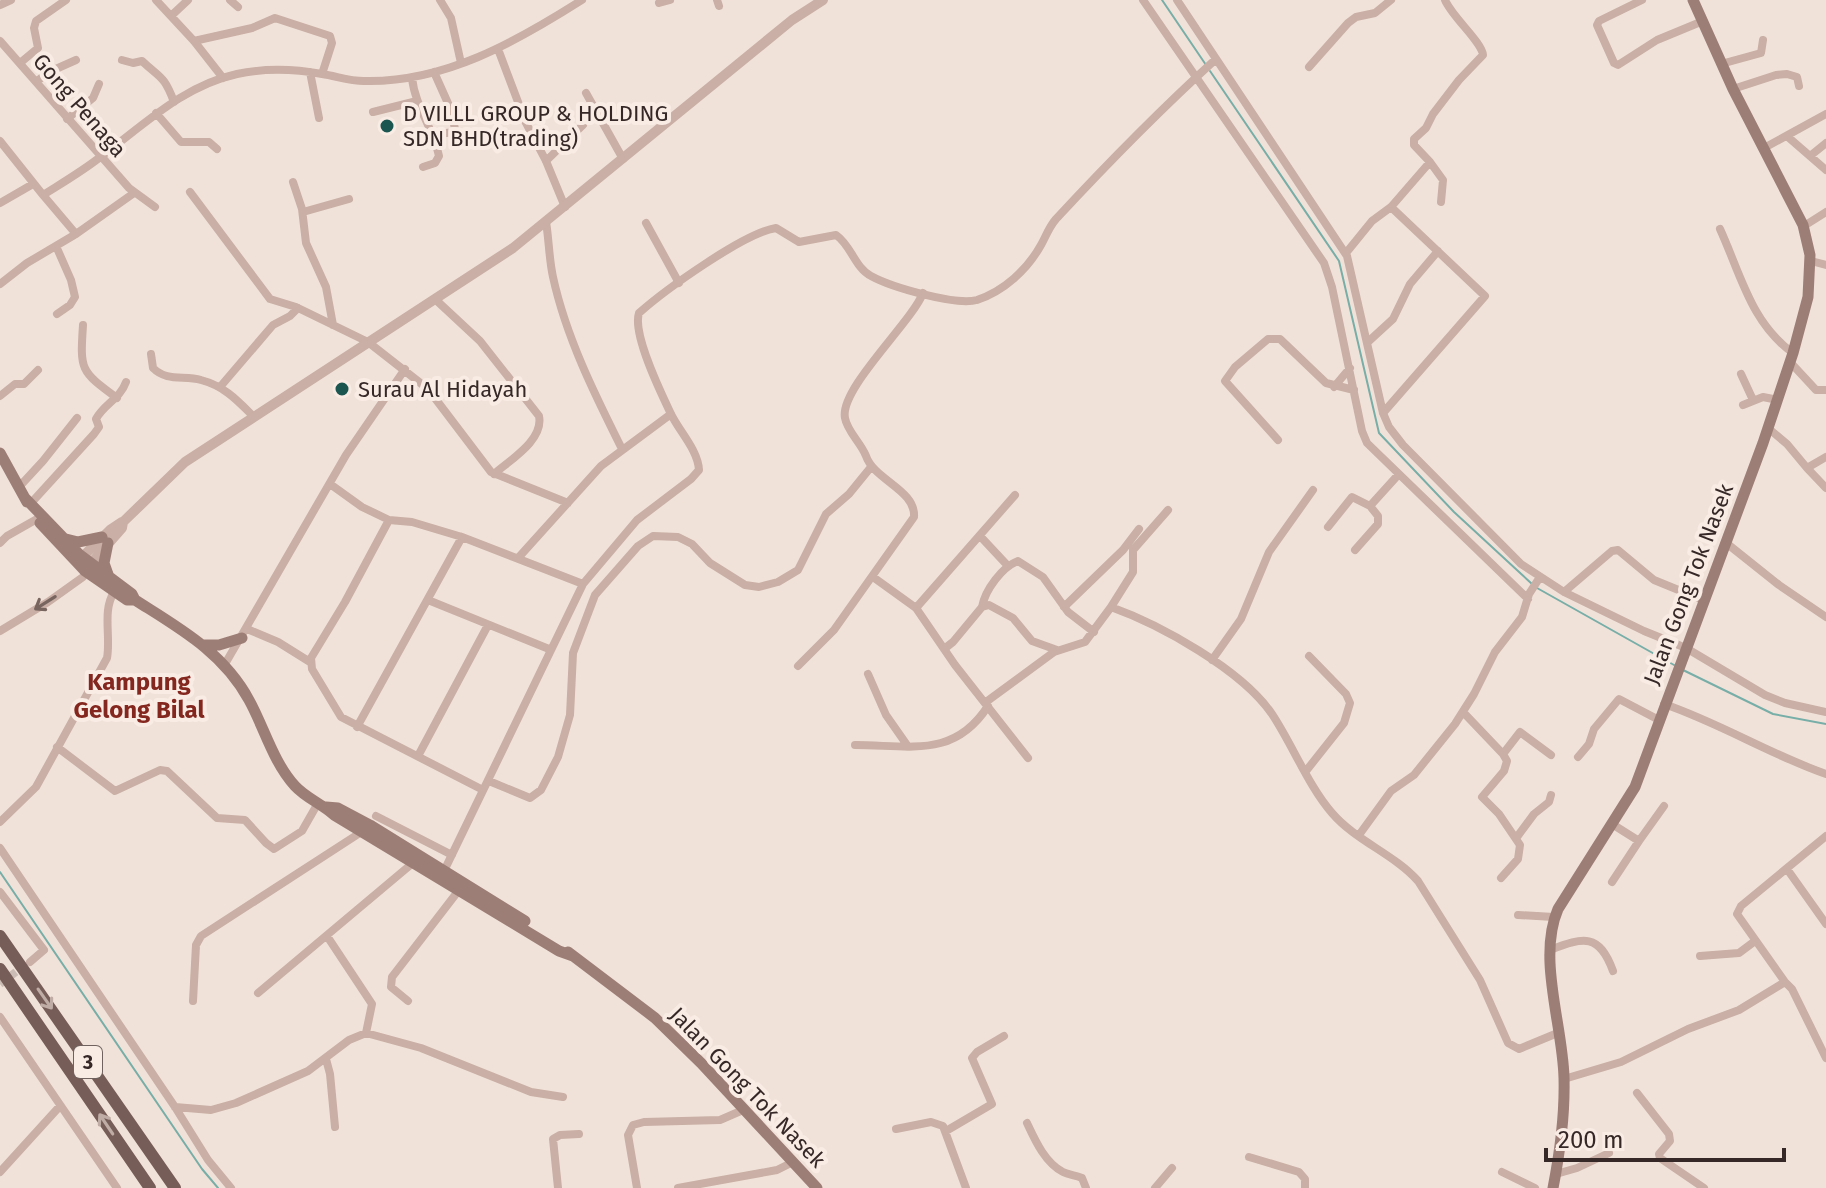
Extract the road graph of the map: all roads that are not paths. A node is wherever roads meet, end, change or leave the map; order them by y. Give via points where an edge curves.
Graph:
1 (11, 0) edge
2 (156, 0) edge
3 (188, 0) edge
4 (230, 0) edge
5 (582, 0) edge
6 (670, 0) edge
7 (823, 0) edge
8 (1143, 0) edge
9 (1177, 0) edge
10 (1391, 0) edge
11 (1445, 0) edge
12 (1642, 0) edge
13 (1693, 0) edge
14 (59, 2) edge
15 (445, 2) edge
16 (659, 3) dead end
17 (0, 5) edge
18 (238, 7) dead end
19 (171, 16) junction
20 (1703, 21) junction
21 (1763, 40) dead end
22 (0, 41) edge
23 (194, 41) junction
24 (498, 49) junction
25 (1216, 59) junction
26 (76, 60) dead end
27 (122, 60) dead end
28 (20, 63) junction
29 (461, 63) junction
30 (1721, 64) junction
31 (1309, 67) dead end
32 (310, 72) junction
33 (434, 72) junction
34 (322, 74) junction
35 (223, 78) junction
36 (412, 78) junction
37 (1195, 78) junction
38 (36, 82) junction
39 (99, 84) dead end
40 (1799, 86) dead end
41 (1733, 89) junction
42 (586, 93) dead end
43 (417, 101) junction
44 (174, 102) junction
45 (373, 112) dead end
46 (156, 113) junction
47 (1826, 114) edge
48 (319, 118) dead end
49 (67, 119) junction
50 (583, 125) dead end
51 (433, 135) junction
52 (1788, 137) junction
53 (0, 141) edge
54 (1826, 143) edge
55 (1764, 148) junction
56 (217, 149) dead end
57 (1810, 156) junction
58 (100, 157) junction
59 (623, 159) junction
60 (546, 161) junction
61 (1430, 162) junction
62 (423, 167) dead end
63 (1826, 170) edge
64 (293, 182) dead end
65 (33, 184) junction
66 (190, 192) dead end
67 (134, 193) junction
68 (43, 195) junction
69 (349, 199) dead end
70 (1441, 202) dead end
71 (0, 203) edge
72 (155, 207) dead end
73 (565, 207) junction
74 (1391, 207) junction
75 (303, 212) junction
76 (1826, 212) edge
77 (546, 222) junction
78 (646, 223) dead end
79 (1804, 226) junction
80 (1720, 229) dead end
81 (76, 234) junction
82 (56, 246) junction
83 (1438, 251) junction
84 (1346, 253) junction
85 (1811, 261) junction
86 (1826, 265) edge
87 (0, 268) edge
88 (2, 282) edge
89 (679, 283) junction
90 (923, 293) junction
91 (436, 300) junction
92 (298, 308) junction
93 (57, 314) dead end
94 (83, 325) dead end
95 (333, 325) junction
96 (1369, 341) junction
97 (368, 342) junction
98 (151, 354) dead end
99 (1792, 358) junction
100 (1350, 368) junction
101 (405, 369) junction
102 (38, 370) dead end
103 (1741, 374) dead end
104 (126, 382) dead end
105 (220, 387) junction
106 (1334, 387) junction
107 (1354, 390) junction
108 (1826, 390) edge
109 (0, 396) edge
110 (117, 398) junction
111 (1753, 400) junction
112 (1778, 400) junction
113 (1743, 405) dead end
114 (1383, 413) junction
115 (671, 414) junction
116 (253, 416) junction
117 (77, 418) dead end
118 (1768, 428) junction
119 (1278, 440) dead end
120 (622, 449) junction
121 (0, 453) edge
122 (1826, 457) edge
123 (871, 467) junction
124 (1807, 468) junction
125 (494, 474) junction
126 (1398, 475) junction
127 (16, 482) junction
128 (330, 484) junction
129 (1826, 488) edge
130 (1313, 490) dead end
131 (1015, 495) dead end
132 (29, 500) junction
133 (568, 503) junction
134 (1370, 506) junction
135 (1168, 510) dead end
136 (37, 519) junction
137 (389, 520) junction
138 (1328, 527) dead end
139 (1139, 529) dead end
140 (980, 536) junction
141 (62, 537) junction
142 (462, 537) junction
143 (105, 540) junction
144 (1725, 542) junction
145 (0, 543) edge
146 (1355, 550) dead end
147 (519, 557) junction
148 (83, 564) junction
149 (1008, 566) junction
150 (109, 577) junction
151 (873, 577) junction
152 (1539, 578) junction
153 (583, 584) junction
154 (114, 592) junction
155 (1564, 592) junction
156 (1528, 596) junction
157 (135, 600) junction
158 (428, 600) junction
159 (1703, 600) junction
160 (982, 607) junction
161 (1064, 607) junction
162 (1111, 607) junction
163 (916, 608) junction
164 (1826, 617) edge
165 (488, 625) junction
166 (0, 631) edge
167 (1094, 632) junction
168 (244, 633) junction
169 (203, 645) junction
170 (549, 649) junction
171 (944, 649) junction
172 (1057, 650) junction
173 (1685, 650) junction
174 (1309, 656) dead end
175 (1212, 660) junction
176 (310, 662) junction
177 (225, 664) junction
178 (798, 666) dead end
179 (868, 674) dead end
180 (987, 704) junction
181 (1664, 704) junction
182 (1463, 712) junction
183 (1826, 712) edge
184 (1659, 720) junction
185 (357, 727) junction
186 (855, 745) dead end
187 (907, 745) junction
188 (57, 747) junction
189 (1503, 754) junction
190 (1551, 755) dead end
191 (418, 756) junction
192 (1578, 757) dead end
193 (1028, 758) dead end
194 (1306, 771) junction
195 (1826, 774) edge
196 (489, 781) junction
197 (483, 790) junction
198 (1551, 795) dead end
199 (322, 805) junction
200 (1664, 806) dead end
201 (0, 822) edge
202 (370, 824) junction
203 (1612, 824) junction
204 (1359, 835) junction
205 (1826, 836) edge
206 (1517, 837) junction
207 (1639, 841) junction
208 (0, 848) edge
209 (452, 855) junction
210 (414, 862) junction
211 (1787, 869) junction
212 (444, 871) junction
213 (431, 872) junction
214 (1501, 878) dead end
215 (1612, 882) dead end
216 (454, 887) junction
217 (0, 892) edge
218 (1518, 915) dead end
219 (1554, 917) junction
220 (1826, 924) edge
221 (0, 936) edge
222 (327, 936) junction
223 (1755, 941) junction
224 (1550, 950) junction
225 (573, 956) junction
226 (1700, 956) dead end
227 (30, 962) dead end
228 (0, 969) edge
229 (1613, 971) dead end
230 (1785, 982) junction
231 (258, 993) dead end
232 (193, 1001) dead end
233 (408, 1001) dead end
234 (0, 1017) edge
235 (1560, 1032) junction
236 (366, 1033) junction
237 (1004, 1036) dead end
238 (1826, 1058) edge
239 (326, 1059) junction
240 (1564, 1079) junction
241 (1637, 1093) dead end
242 (563, 1097) dead end
243 (60, 1106) junction
244 (175, 1107) junction
245 (743, 1110) junction
246 (1027, 1123) dead end
247 (335, 1127) dead end
248 (896, 1129) dead end
249 (946, 1131) junction
250 (579, 1134) dead end
251 (1609, 1153) dead end
252 (1249, 1157) dead end
253 (791, 1163) junction
254 (1172, 1168) dead end
255 (0, 1172) edge
256 (1502, 1172) dead end
257 (1556, 1174) junction
258 (117, 1188) edge
259 (150, 1188) edge
260 (175, 1188) edge
261 (231, 1188) edge
262 (558, 1188) edge
263 (637, 1188) edge
264 (678, 1188) edge
265 (817, 1188) edge
266 (966, 1188) edge
267 (1086, 1188) edge
268 (1155, 1188) edge
269 (1305, 1188) edge
270 (1535, 1188) edge
271 (1553, 1188) edge
272 (1704, 1188) edge

1 - 17 street
2 - 19 street
3 - 19 street
4 - 18 street
5 - 24 street
6 - 16 street
7 - 59 street via 787,23
8 - 37 street
9 - 25 street
10 - 31 street via 1348,23
11 - 61 street via 1484,52 1414,139
12 - 20 street via 1597,25 1618,65 1657,40
13 - 20 main road, Jalan Gong Tok Nasek
14 - 28 street via 36,21 38,48
15 - 29 street
19 - 23 street
20 - 30 main road, Jalan Gong Tok Nasek
21 - 30 street via 1761,53
22 - 28 street, Gong Penaga
23 - 34 street via 279,18 330,36
23 - 35 street
24 - 29 street
24 - 60 street
25 - 37 street
25 - 84 street
26 - 38 street
27 - 44 street via 142,61 160,74
28 - 38 street, Gong Penaga
29 - 33 street
30 - 41 main road, Jalan Gong Tok Nasek
32 - 34 street
32 - 35 street via 263,71
32 - 48 street
33 - 36 street
33 - 51 street via 455,129
34 - 36 street via 361,81
35 - 44 street
36 - 43 street
37 - 90 street via 1053,222 1015,278 972,301
37 - 100 street via 1324,263
38 - 49 street, Gong Penaga
39 - 49 street via 93,98
40 - 41 street via 1797,77 1787,74
41 - 55 main road, Jalan Gong Tok Nasek
42 - 59 street
43 - 45 street
43 - 51 street
44 - 46 street
46 - 56 street via 181,142 209,142
46 - 58 street
47 - 52 street
49 - 58 street, Gong Penaga
50 - 60 street
51 - 62 street via 439,158
52 - 55 street
52 - 57 street
53 - 65 street
54 - 57 street
55 - 79 main road, Jalan Gong Tok Nasek
57 - 63 street
58 - 67 street, Gong Penaga
58 - 68 street
59 - 73 street
60 - 73 street
61 - 70 street via 1443,180
61 - 74 street
64 - 75 street
65 - 68 street
65 - 71 street
66 - 92 street via 266,296
67 - 72 street, Gong Penaga
67 - 81 street
68 - 81 street
69 - 75 street
73 - 77 street
74 - 83 street
74 - 84 street
75 - 95 street via 306,243 324,279
76 - 79 street
77 - 91 street
77 - 120 street via 560,302
78 - 89 street
79 - 85 main road, Jalan Gong Tok Nasek
80 - 99 street via 1758,318
81 - 82 street
82 - 88 street
82 - 93 street via 75,297
83 - 96 street via 1410,284 1393,319
83 - 114 street via 1485,296
84 - 96 street
85 - 86 street
85 - 99 main road, Jalan Gong Tok Nasek
87 - 88 street
89 - 90 street via 754,234 776,228 799,242 836,235 871,276
89 - 115 street via 638,317 639,335
90 - 123 street via 846,405 845,419
91 - 97 street
91 - 125 street via 480,341 539,416 535,437
92 - 95 street
92 - 105 street via 273,325
94 - 110 street via 82,363
95 - 97 street
96 - 114 street
97 - 101 street
97 - 116 street
98 - 105 street via 153,368 161,375 191,377
99 - 108 street via 1816,390
99 - 112 main road, Jalan Gong Tok Nasek
100 - 106 street
100 - 107 street
101 - 125 street via 428,389
101 - 128 street
102 - 109 street
103 - 111 street
104 - 110 street
105 - 116 street
106 - 107 street
106 - 119 street via 1277,338 1268,339 1235,367 1225,383
107 - 126 street via 1363,436
110 - 132 street via 99,412 94,434
111 - 112 street
111 - 113 street
112 - 118 main road, Jalan Gong Tok Nasek
114 - 152 street via 1403,445
115 - 120 street
115 - 153 street via 699,470 637,520
116 - 143 street via 185,462
117 - 127 street via 43,461
118 - 124 street
118 - 144 main road, Jalan Gong Tok Nasek
120 - 133 street
121 - 127 main road, Jalan Gong Tok Nasek
122 - 124 street
123 - 151 street via 906,497 915,514
123 - 196 street via 826,514 798,570 778,582 745,585 678,537 657,535 641,543 596,591 577,637 570,715 541,790 530,798
124 - 129 street
125 - 133 street
126 - 134 street
126 - 156 street
127 - 132 main road, Jalan Gong Tok Nasek
128 - 137 street
128 - 168 street
130 - 175 street via 1273,546 1241,619
131 - 140 street
132 - 136 main road, Jalan Gong Tok Nasek
132 - 141 main road, Jalan Gong Tok Nasek
133 - 147 street
134 - 138 street via 1352,497
134 - 146 street via 1378,524
135 - 162 street via 1133,550 1133,572
136 - 145 street
136 - 148 main road, Jalan Gong Tok Nasek
137 - 142 street
137 - 176 street
139 - 161 street
140 - 149 street
140 - 163 street
141 - 143 main road
141 - 148 main road, Jalan Gong Tok Nasek
142 - 147 street
142 - 158 street
143 - 148 street
143 - 150 main road
144 - 159 main road, Jalan Gong Tok Nasek
144 - 164 street
147 - 153 street
148 - 150 main road, Jalan Gong Tok Nasek
148 - 154 main road, Jalan Gong Tok Nasek
148 -> 166 street via 83,577
149 - 160 street
149 - 161 street via 1018,561 1037,573
150 - 157 main road, Jalan Gong Tok Nasek
151 - 163 street
151 - 178 street via 834,630
152 - 155 street
152 - 156 street
153 - 170 street
154 - 157 main road, Jalan Gong Tok Nasek
154 - 188 street via 107,658
155 - 159 street via 1618,550 1654,580
155 - 173 street
156 - 182 street via 1522,617 1495,652
157 - 169 main road, Jalan Gong Tok Nasek
158 - 165 street
158 - 185 street
159 - 173 main road, Jalan Gong Tok Nasek
160 - 171 street
160 - 172 street via 996,608 1013,618 1032,641
161 - 167 street
162 - 167 street
162 - 175 street
163 - 171 street
165 - 170 street
165 - 191 street
167 - 172 street via 1082,644
168 - 169 main road via 219,645
168 - 176 street via 278,642
168 - 177 street
169 - 177 main road, Jalan Gong Tok Nasek
170 - 196 street
171 - 180 street
172 - 180 street
173 - 181 main road, Jalan Gong Tok Nasek
173 - 183 street via 1774,699
174 - 194 street via 1350,703 1344,723
175 - 194 street via 1266,706
176 - 185 street via 335,711
177 - 199 main road, Jalan Gong Tok Nasek via 289,779
179 - 187 street
180 - 187 street via 971,728 949,742
180 - 193 street
181 - 184 main road, Jalan Gong Tok Nasek
181 - 195 street
182 - 189 street
182 - 204 street
184 - 192 street via 1619,699
184 - 203 main road, Jalan Gong Tok Nasek via 1635,787
185 - 191 street
186 - 187 street
188 - 199 street via 115,791 167,771 217,818 245,820 274,849 302,831
188 - 201 street via 36,787
189 - 190 street via 1520,732
189 - 206 street via 1507,766 1482,797
191 - 197 street
194 - 204 street via 1333,814
196 - 197 street
197 - 209 street
198 - 206 street
199 - 202 main road, Jalan Gong Tok Nasek
200 - 207 street
202 - 209 street
202 - 210 main road, Jalan Gong Tok Nasek
202 - 212 main road, Jalan Gong Tok Nasek
202 - 232 street via 201,936
203 - 207 street
203 - 219 main road, Jalan Gong Tok Nasek
204 - 235 street via 1422,887 1480,980 1508,1043 1519,1049
205 - 211 street
206 - 214 street via 1518,859
207 - 215 street
208 - 244 street
209 - 212 street
210 - 213 main road, Jalan Gong Tok Nasek
210 - 222 street
211 - 220 street
211 - 223 street via 1738,910
212 - 213 main road
212 - 216 main road
212 - 225 main road, Jalan Gong Tok Nasek
213 - 216 main road, Jalan Gong Tok Nasek
216 - 225 main road, Jalan Gong Tok Nasek
216 - 233 street via 392,977 391,987
217 - 227 street via 44,950
218 - 219 street
219 - 224 main road, Jalan Gong Tok Nasek
221 -> 260 main road, 3
222 - 231 street
222 - 236 street via 372,1004
223 - 226 street via 1739,953
223 - 230 street
224 - 229 street via 1593,942 1605,952
224 - 235 main road, Jalan Gong Tok Nasek
225 - 245 main road, Jalan Gong Tok Nasek via 655,1018
259 -> 228 main road, 3
230 - 238 street
230 - 240 street via 1749,1005 1621,1062
234 - 243 street
235 - 240 main road, Jalan Gong Tok Nasek
236 - 239 street
236 - 242 street via 421,1048 531,1092
237 - 249 street via 972,1058 992,1104
239 - 244 street via 225,1107
239 - 247 street
240 - 257 main road, Jalan Gong Tok Nasek
241 - 272 street via 1670,1137 1660,1158
243 - 255 street
243 - 258 street
244 - 261 street
245 - 253 main road, Jalan Gong Tok Nasek
245 - 263 street via 720,1120 633,1125 628,1135
246 - 267 street via 1052,1163 1082,1178
248 - 249 street via 931,1122
249 - 266 street
250 - 262 street via 553,1139
251 - 257 street
252 - 269 street via 1299,1172
253 - 264 street
253 - 265 main road, Jalan Gong Tok Nasek
254 - 268 street
256 - 270 street
257 - 271 main road, Jalan Gong Tok Nasek

